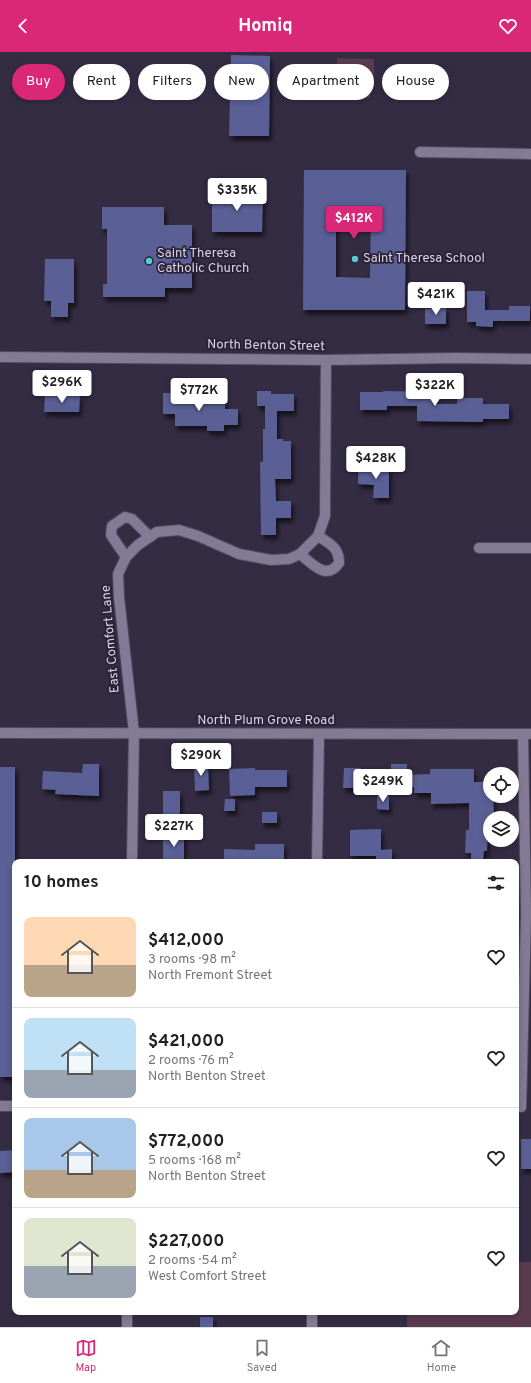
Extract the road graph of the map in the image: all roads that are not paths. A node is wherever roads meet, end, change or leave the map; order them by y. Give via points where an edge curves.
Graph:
1 (420, 152) dead end
2 (531, 154) edge
3 (0, 357) edge
4 (531, 359) edge
5 (326, 360) junction
6 (318, 536) junction
7 (150, 537) junction
8 (479, 548) dead end
9 (531, 548) edge
10 (300, 554) junction
11 (126, 557) junction
12 (0, 733) edge
13 (134, 733) junction
14 (319, 734) junction
15 (527, 734) edge
16 (132, 859) edge
17 (317, 859) edge
18 (528, 915) edge
19 (0, 1106) edge
20 (12, 1106) edge
21 (523, 1107) edge
22 (127, 1315) edge
23 (312, 1315) edge
24 (127, 1327) edge
25 (312, 1327) edge

1 - 2 street
3 - 5 street, North Benton Street
4 - 5 street, North Benton Street
5 - 6 street via 325,511
6 - 10 street
6 - 10 street via 337,551 339,563 335,568 329,571 322,570
7 - 10 street via 157,532 179,530 239,554 271,560
7 - 11 street
7 - 11 street via 132,519 125,517 119,520 112,526 112,535
8 - 9 street
11 - 13 street, East Comfort Lane via 118,574 119,597
12 - 13 street, North Plum Grove Road
13 - 14 street, North Plum Grove Road
13 - 16 street, East Comfort Lane
14 - 15 street, North Plum Grove Road
14 - 17 street
15 - 18 street
18 - 21 street
19 - 20 street
22 - 24 street
23 - 25 street

